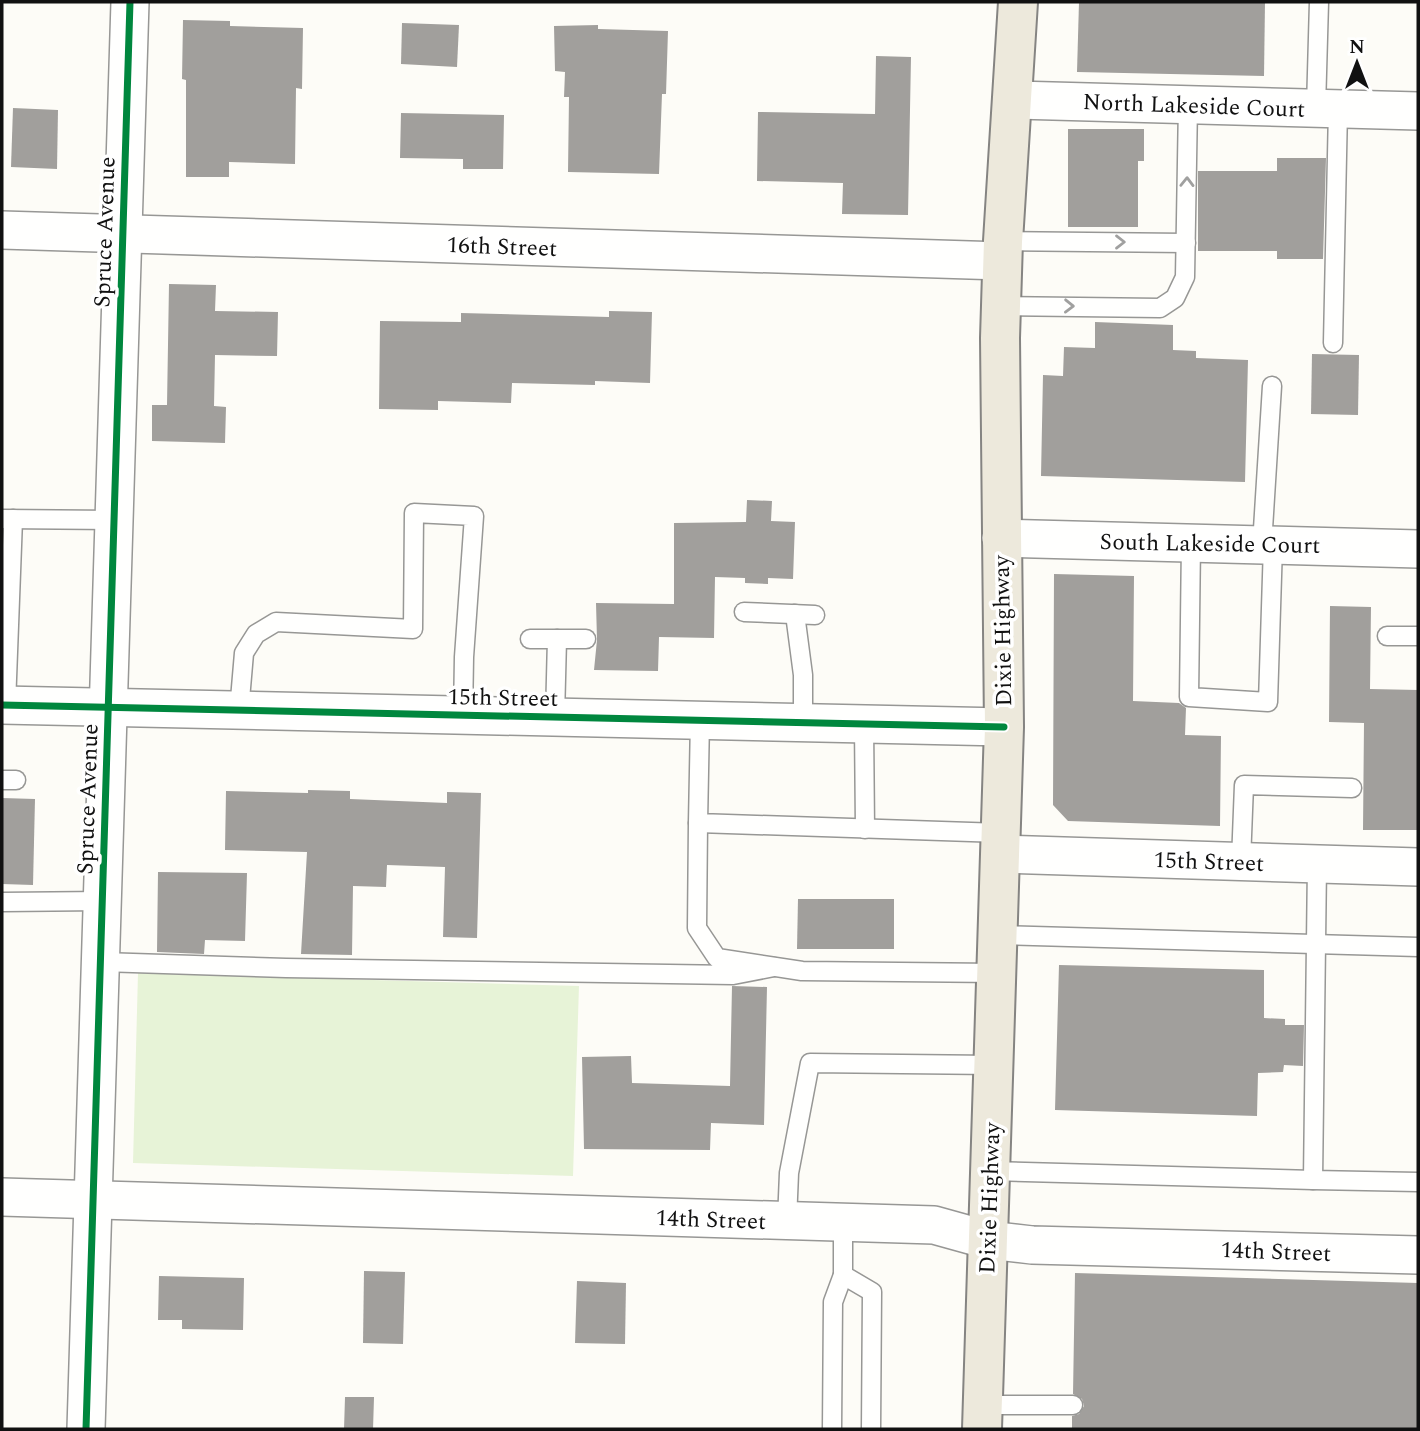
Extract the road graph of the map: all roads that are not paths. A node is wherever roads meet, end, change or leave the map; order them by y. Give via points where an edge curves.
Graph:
1 (130, 2) edge
2 (1018, 2) edge
3 (1319, 2) edge
4 (1012, 100) junction
5 (1188, 104) junction
6 (1327, 108) junction
7 (1418, 111) edge
8 (2, 230) edge
9 (123, 234) junction
10 (1185, 243) junction
11 (1002, 251) junction
12 (1001, 306) junction
13 (1334, 343) dead end
14 (1272, 386) dead end
15 (8, 519) edge
16 (114, 520) junction
17 (1001, 538) junction
18 (1191, 543) junction
19 (1267, 545) junction
20 (1418, 549) edge
21 (744, 612) dead end
22 (795, 614) junction
23 (814, 615) dead end
24 (1387, 636) dead end
25 (1418, 636) edge
26 (530, 639) dead end
27 (557, 639) junction
28 (586, 639) dead end
29 (4, 705) edge
30 (109, 708) junction
31 (239, 711) junction
32 (463, 716) junction
33 (555, 717) junction
34 (700, 720) junction
35 (803, 723) junction
36 (864, 724) junction
37 (1004, 727) junction
38 (1352, 788) dead end
39 (698, 823) junction
40 (865, 829) junction
41 (1001, 844) junction
42 (1241, 861) junction
43 (1317, 864) junction
44 (1418, 867) edge
45 (103, 901) junction
46 (2, 902) edge
47 (998, 935) junction
48 (1316, 944) junction
49 (1418, 947) edge
50 (102, 962) junction
51 (774, 967) junction
52 (997, 973) junction
53 (994, 1065) junction
54 (990, 1171) junction
55 (1312, 1180) junction
56 (1418, 1182) edge
57 (2, 1197) edge
58 (94, 1200) junction
59 (787, 1221) junction
60 (843, 1223) junction
61 (988, 1240) junction
62 (1418, 1255) edge
63 (843, 1275) junction
64 (1073, 1405) dead end
65 (982, 1417) edge
66 (86, 1429) edge
67 (832, 1429) edge
68 (871, 1429) edge

1 - 9 street, Spruce Avenue
2 - 4 main road, Dixie Highway
3 - 6 lane
4 - 5 street, North Lakeside Court
4 - 11 main road, Dixie Highway
5 - 6 street, North Lakeside Court
10 -> 5 lane
6 - 7 street, North Lakeside Court
6 - 13 lane
8 - 9 street, 16th Street
9 - 11 street, 16th Street
9 - 16 street, Spruce Avenue
11 -> 10 lane
12 -> 10 lane via 1160,308 1175,298 1185,277
11 - 12 main road, Dixie Highway
12 - 17 main road, Dixie Highway
14 - 19 lane
15 - 16 lane
15 - 29 lane
16 - 30 street, Spruce Avenue
17 - 18 street, South Lakeside Court
17 - 37 main road, Dixie Highway
18 - 19 street, South Lakeside Court
18 - 19 lane via 1189,697 1268,702
19 - 20 street, South Lakeside Court
21 - 22 lane
22 - 23 lane
22 - 35 lane via 803,675
24 - 25 lane
26 - 27 lane
27 - 28 lane
27 - 33 lane
29 - 30 street, 15th Street
30 - 31 street, 15th Street
30 - 45 street, Spruce Avenue
31 - 32 street, 15th Street
31 - 32 lane via 244,653 256,634 276,622 414,629 414,513 474,516
32 - 33 street, 15th Street
33 - 34 street, 15th Street
34 - 35 street, 15th Street
34 - 39 lane
35 - 36 street, 15th Street
36 - 37 street, 15th Street
36 - 40 lane
37 - 41 main road, Dixie Highway
38 - 42 lane via 1244,785
39 - 40 lane
39 - 51 lane via 697,928 717,958
40 - 41 lane
41 - 42 street, 15th Street
41 - 47 main road, Dixie Highway
42 - 43 street, 15th Street
43 - 44 street, 15th Street
43 - 48 lane
45 - 46 lane
45 - 50 street, Spruce Avenue
47 - 48 lane
47 - 52 main road, Dixie Highway
48 - 49 lane
48 - 55 lane
50 - 51 lane via 733,975
50 - 58 street, Spruce Avenue
51 - 52 lane
52 - 53 main road, Dixie Highway
53 - 54 main road, Dixie Highway
53 - 59 lane via 810,1063 789,1173
54 - 55 lane
54 - 61 main road, Dixie Highway
55 - 56 lane
57 - 58 street, 14th Street
58 - 59 street, 14th Street
58 - 66 street, Spruce Avenue
59 - 60 street, 14th Street
60 - 61 street, 14th Street via 934,1225
60 - 63 lane
61 - 62 street, 14th Street
61 - 65 main road, Dixie Highway
63 - 67 lane via 833,1301
63 - 68 lane via 872,1292
64 - 65 lane

